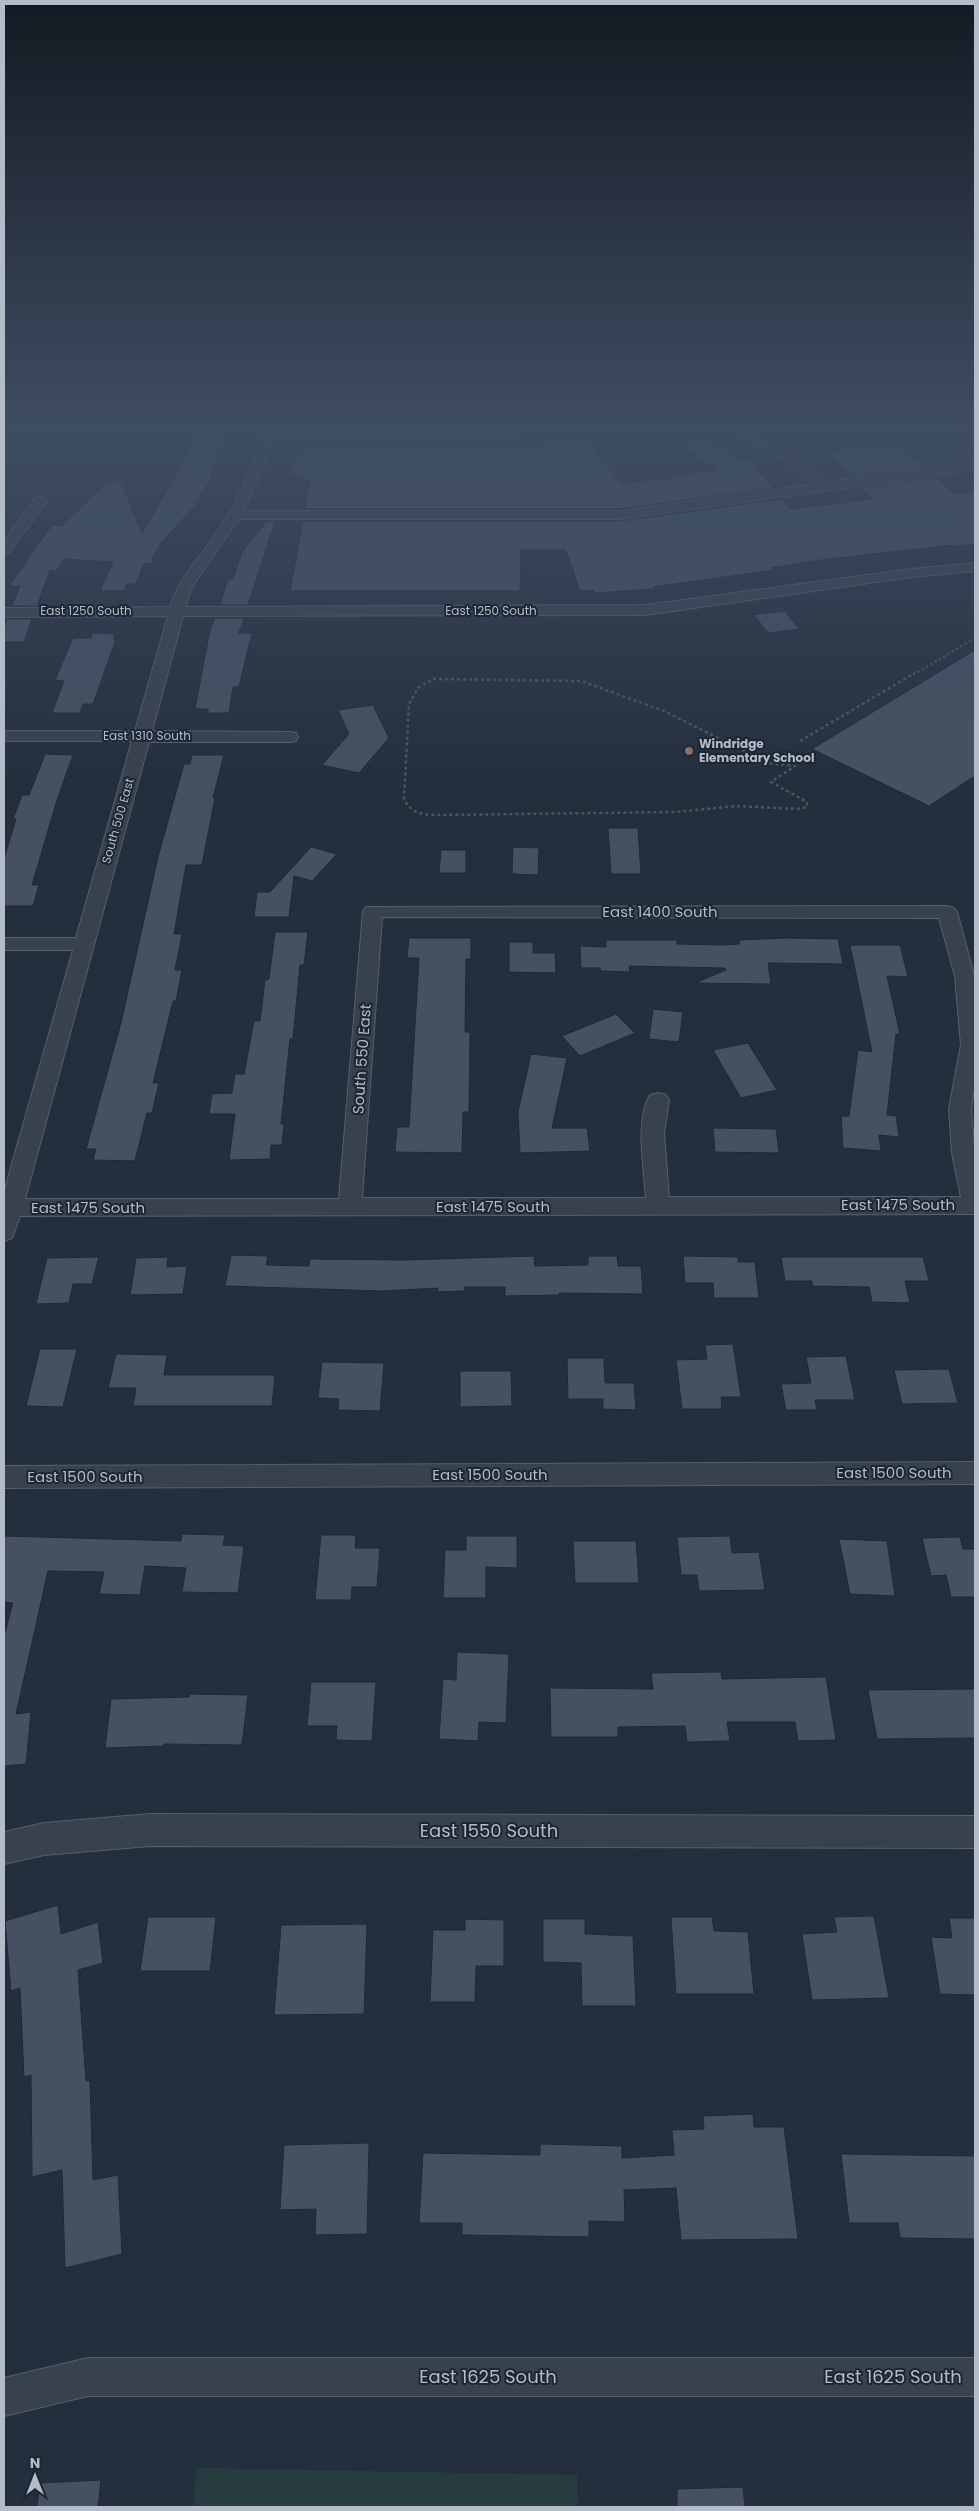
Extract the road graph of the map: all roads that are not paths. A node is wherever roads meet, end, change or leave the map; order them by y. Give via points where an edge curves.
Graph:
1 (215, 544) edge
2 (975, 567) edge
3 (4, 612) edge
4 (176, 612) junction
5 (4, 736) edge
6 (142, 736) junction
7 (290, 737) dead end
8 (373, 911) joint
9 (4, 944) edge
10 (84, 944) junction
11 (658, 1100) dead end
12 (975, 1205) edge
13 (658, 1206) junction
14 (350, 1207) junction
15 (10, 1208) junction
16 (4, 1232) edge
17 (975, 1473) edge
18 (4, 1477) edge
19 (975, 1832) edge
20 (4, 1848) edge
21 (975, 2377) edge
22 (4, 2397) edge

1 - 4 street, South 500 East via 194,570
2 - 4 street, East 1250 South via 645,610
3 - 4 street, East 1250 South
4 - 6 street, South 500 East
5 - 6 street, East 1310 South
6 - 7 street, East 1310 South
6 - 10 street, South 500 East
8 - 12 street, East 1400 South via 947,912 965,976 971,1045 960,1109 962,1153
8 - 14 street, South 550 East
9 - 10 street
10 - 15 street, South 500 East
11 - 13 street via 653,1133
12 - 13 street, East 1475 South
13 - 14 street, East 1475 South
14 - 15 street, East 1475 South
15 - 16 street, South 500 East
17 - 18 street, East 1500 South
19 - 20 street, East 1550 South via 150,1830 44,1839
21 - 22 street, East 1625 South via 88,2377

